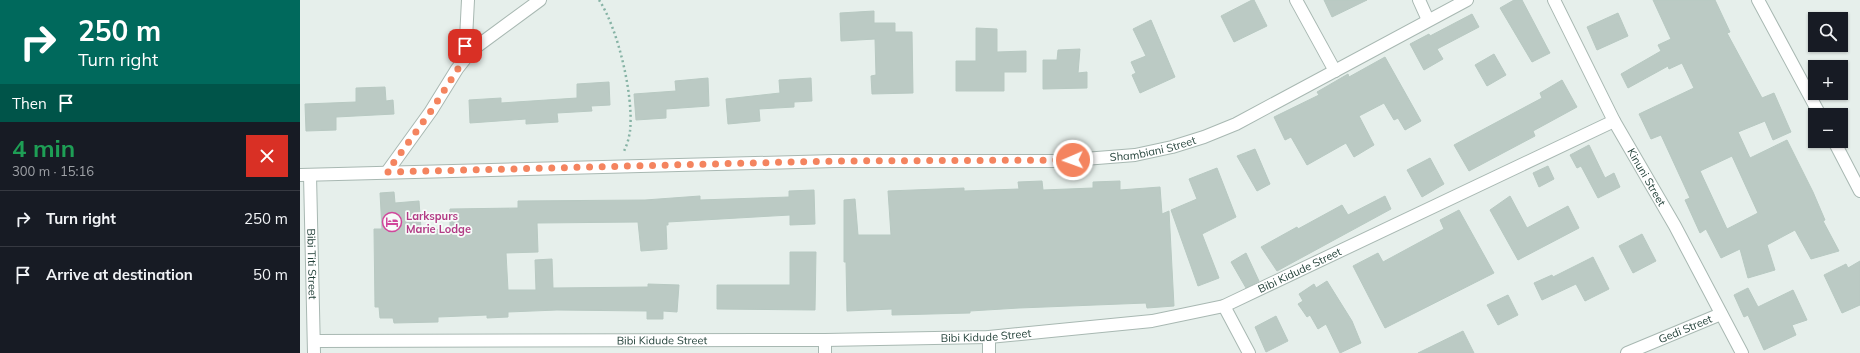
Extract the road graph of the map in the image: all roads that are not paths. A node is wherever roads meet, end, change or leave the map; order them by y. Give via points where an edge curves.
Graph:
1 (468, 0) edge
2 (540, 0) edge
3 (1296, 0) edge
4 (1419, 0) edge
5 (1467, 0) edge
6 (1554, 0) edge
7 (1758, 0) edge
8 (1428, 20) junction
9 (465, 58) junction
10 (1335, 71) junction
11 (1816, 108) edge
12 (1614, 121) junction
13 (1838, 148) edge
14 (387, 172) junction
15 (305, 174) edge
16 (1860, 191) edge
17 (1224, 306) junction
18 (1721, 314) junction
19 (989, 337) junction
20 (825, 340) junction
21 (314, 347) edge
22 (825, 353) edge
23 (989, 353) edge
24 (1248, 353) edge
25 (1627, 353) edge
26 (1742, 353) edge

1 - 9 street
2 - 9 street via 472,50
3 - 10 street
4 - 8 street
5 - 8 street, Shambiani Street
6 - 12 street, Kinuni Street
7 - 11 street
8 - 10 street, Shambiani Street
9 - 14 street
10 - 14 street, Shambiani Street via 1236,124 1172,147 1135,155 1059,161 842,161
12 - 17 street, Bibi Kidude Street
12 - 18 street, Kinuni Street via 1675,226
13 - 16 street
14 - 15 street, Shambiani Street
15 - 21 street, Bibi Titi Street
17 - 19 street, Bibi Kidude Street via 1152,321
17 - 24 street
18 - 25 street, Gedi Street
18 - 26 street, Kinuni Street
19 - 20 street, Bibi Kidude Street
19 - 23 street
20 - 21 street, Bibi Kidude Street
20 - 22 street

